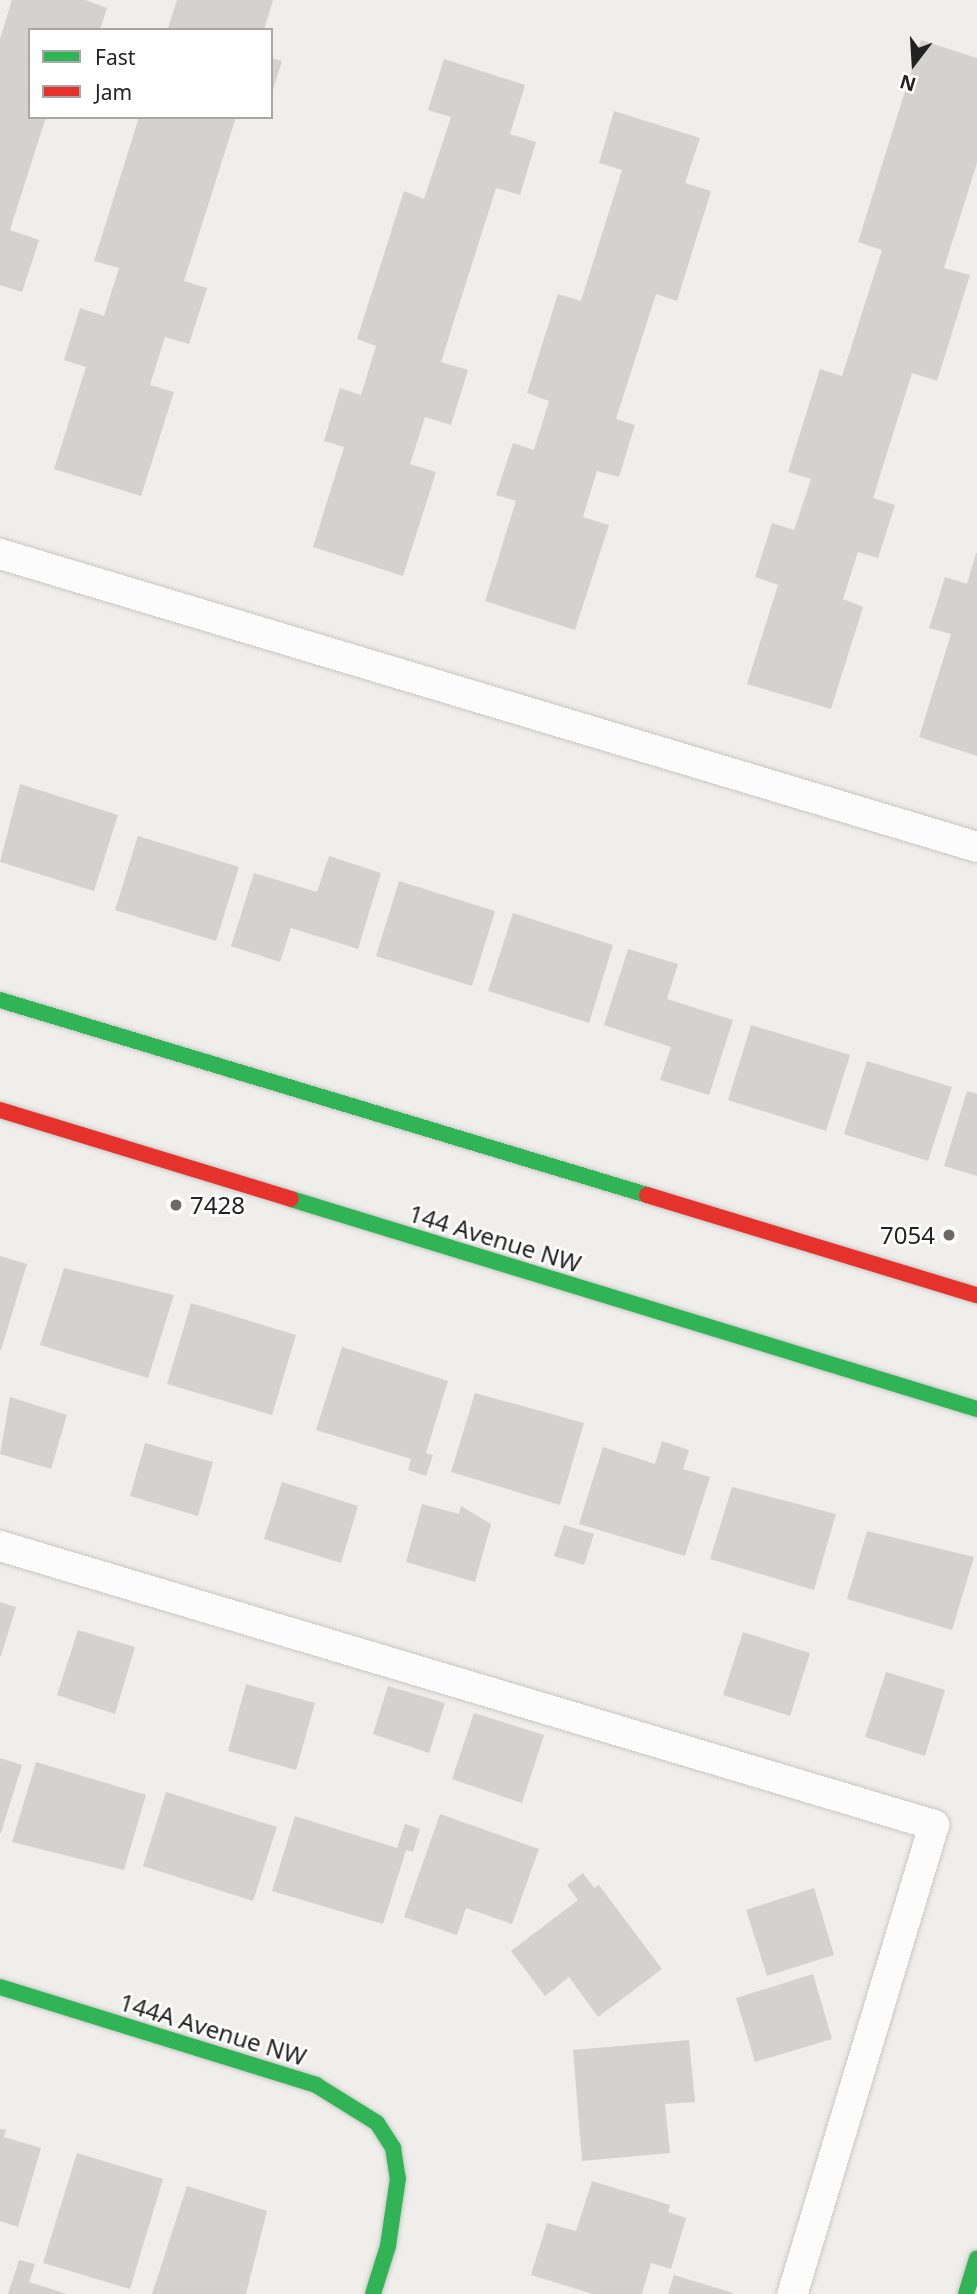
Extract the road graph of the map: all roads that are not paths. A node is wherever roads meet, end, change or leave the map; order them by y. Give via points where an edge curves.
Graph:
1 (0, 554) edge
2 (977, 847) edge
3 (0, 1000) edge
4 (0, 1110) edge
5 (977, 1295) edge
6 (977, 1409) edge
7 (0, 1546) edge
8 (0, 1987) edge
9 (977, 2259) edge
10 (373, 2294) edge
11 (792, 2294) edge
12 (966, 2294) edge

1 - 2 lane
3 - 5 street
4 - 6 street, 144 Avenue NW
7 - 11 lane via 934,1825
8 - 10 street, 144A Avenue NW via 316,2085 377,2123 393,2148 395,2212
9 - 12 street

